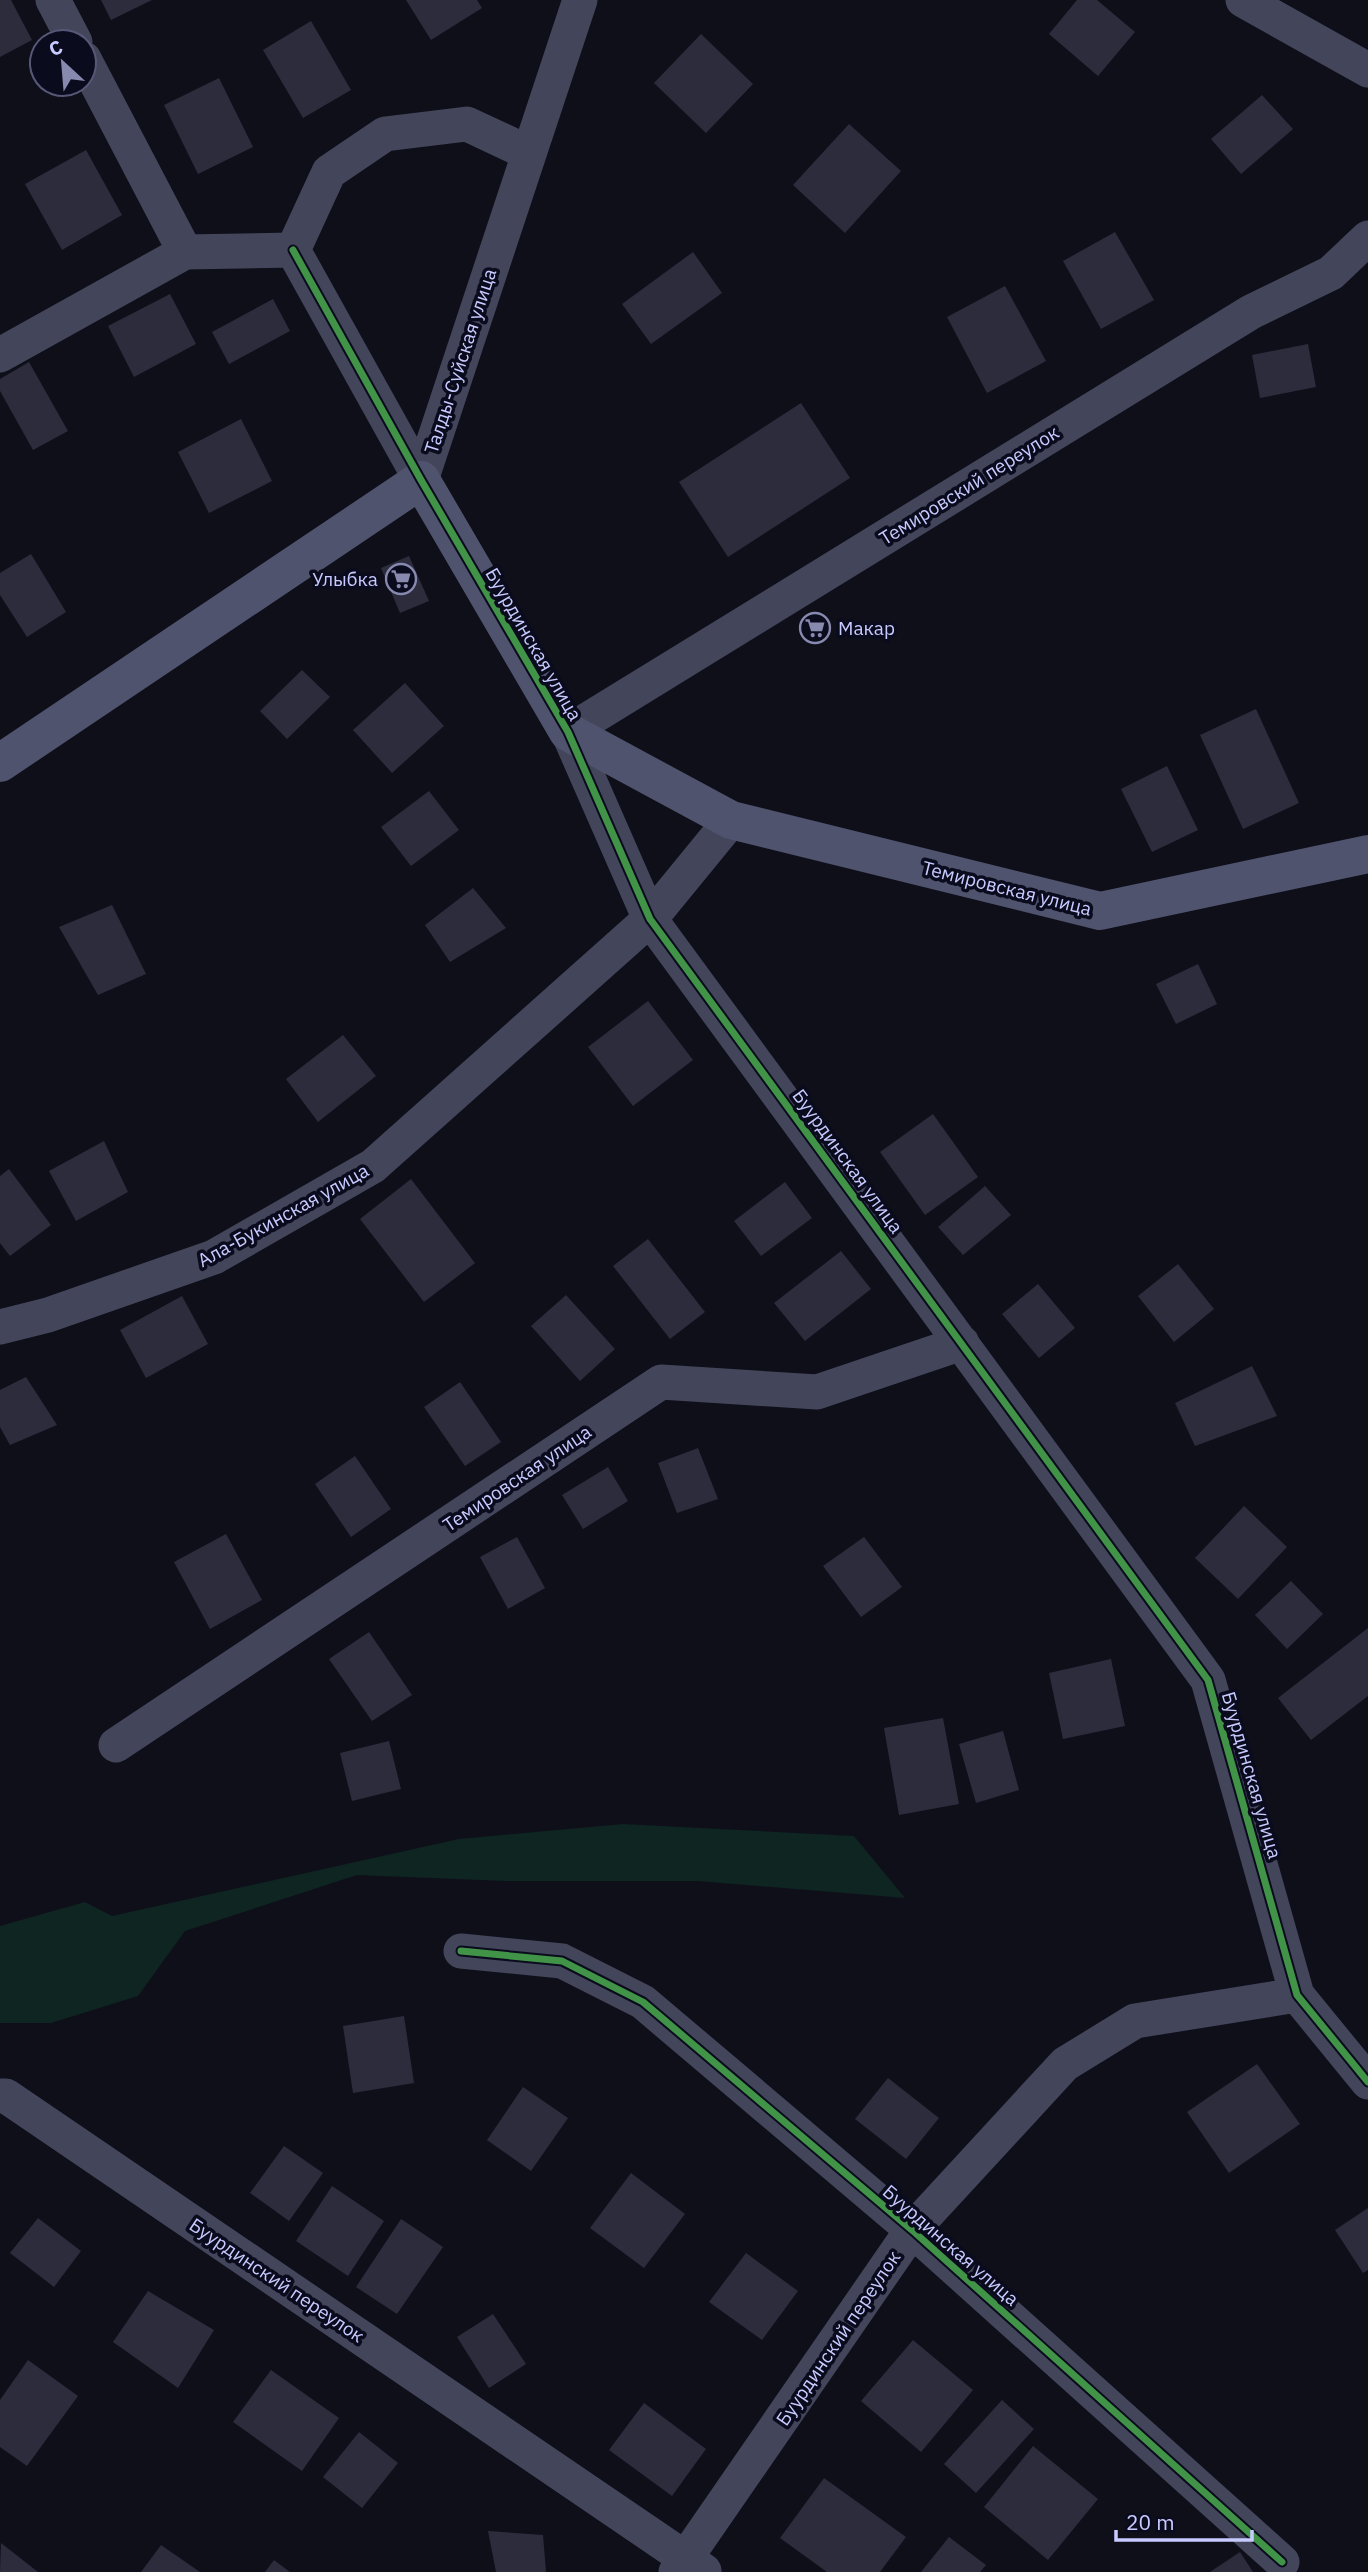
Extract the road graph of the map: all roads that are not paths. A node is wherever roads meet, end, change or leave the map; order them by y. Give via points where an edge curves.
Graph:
1 (53, 0) edge
2 (579, 0) edge
3 (1243, 0) edge
4 (68, 28) edge
5 (1368, 70) edge
6 (98, 87) edge
7 (529, 153) junction
8 (1368, 238) edge
9 (293, 250) junction
10 (185, 252) junction
11 (0, 355) edge
12 (421, 480) junction
13 (568, 732) junction
14 (0, 763) edge
15 (731, 820) junction
16 (1368, 854) edge
17 (650, 919) junction
18 (0, 1327) edge
19 (962, 1343) junction
20 (116, 1745) dead end
21 (461, 1951) dead end
22 (1297, 1996) junction
23 (1368, 2082) edge
24 (3, 2096) edge
25 (912, 2230) junction
26 (1282, 2562) dead end
27 (689, 2568) edge

1 - 4 street
2 - 7 street, Талды-Суйская улица
3 - 5 street
6 - 10 street
7 - 9 street via 467,124 385,134 329,172
7 - 12 street, Талды-Суйская улица
8 - 13 street, Темировский переулок via 1331,273 1251,312
9 - 10 street
9 - 12 street, Буурдинская улица
10 - 11 street
12 - 13 street, Буурдинская улица
12 - 14 street, Талды-Суйская улица
13 - 15 street, Темировская улица
13 - 17 street, Буурдинская улица
15 - 16 street, Темировская улица via 1100,911
15 - 17 street
17 - 18 street, Ала-Букинская улица via 373,1166 214,1257 48,1315
17 - 19 street, Буурдинская улица
19 - 20 street, Темировская улица via 817,1392 661,1382
19 - 22 street, Буурдинская улица via 1208,1680
21 - 25 street, Буурдинская улица via 562,1961 643,2002
22 - 23 street, Буурдинская улица
22 - 25 street, Буурдинский переулок via 1135,2021 1065,2064
24 - 27 street, Буурдинский переулок
25 - 26 street, Буурдинская улица
25 - 27 street, Буурдинский переулок

